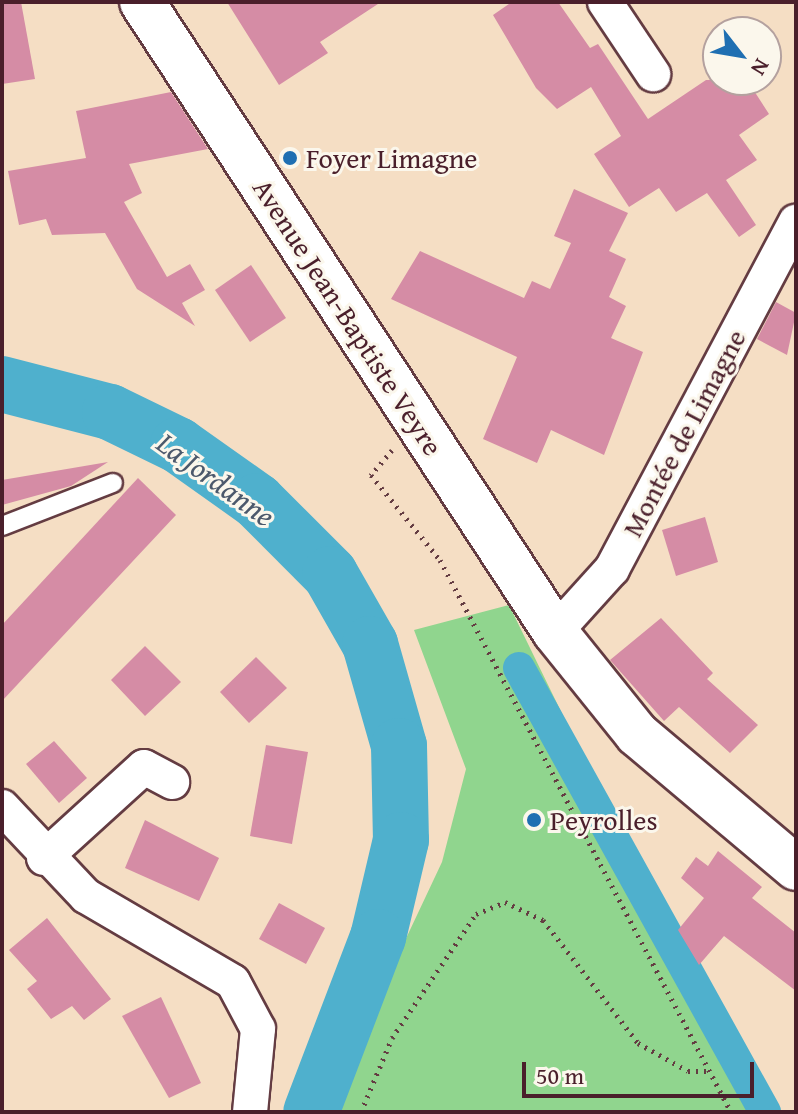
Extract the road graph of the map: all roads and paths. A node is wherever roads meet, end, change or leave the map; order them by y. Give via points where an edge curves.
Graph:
1 (142, 2) edge
2 (605, 2) edge
3 (653, 74) dead end
4 (796, 222) edge
5 (416, 421) junction
6 (113, 483) dead end
7 (2, 526) edge
8 (555, 632) junction
9 (172, 782) dead end
10 (2, 807) edge
11 (44, 858) junction
12 (796, 868) edge
13 (708, 1071) junction
14 (250, 1112) edge
15 (361, 1112) edge
16 (731, 1112) edge

1 - 5 main road, Avenue Jean-Baptiste Veyre
2 - 3 street
4 - 8 street, Montée de Limagne via 612,569
5 - 8 main road, Avenue Jean-Baptiste Veyre
5 - 13 path via 371,475 440,560
6 - 7 lane
8 - 12 main road, Avenue Jean-Baptiste Veyre via 637,734
9 - 11 street via 144,767
10 - 11 street
11 - 14 street via 86,896 191,951 233,982 258,1029
13 - 15 path via 688,1071 638,1043 543,920 505,902 476,914 392,1038
13 - 16 path

